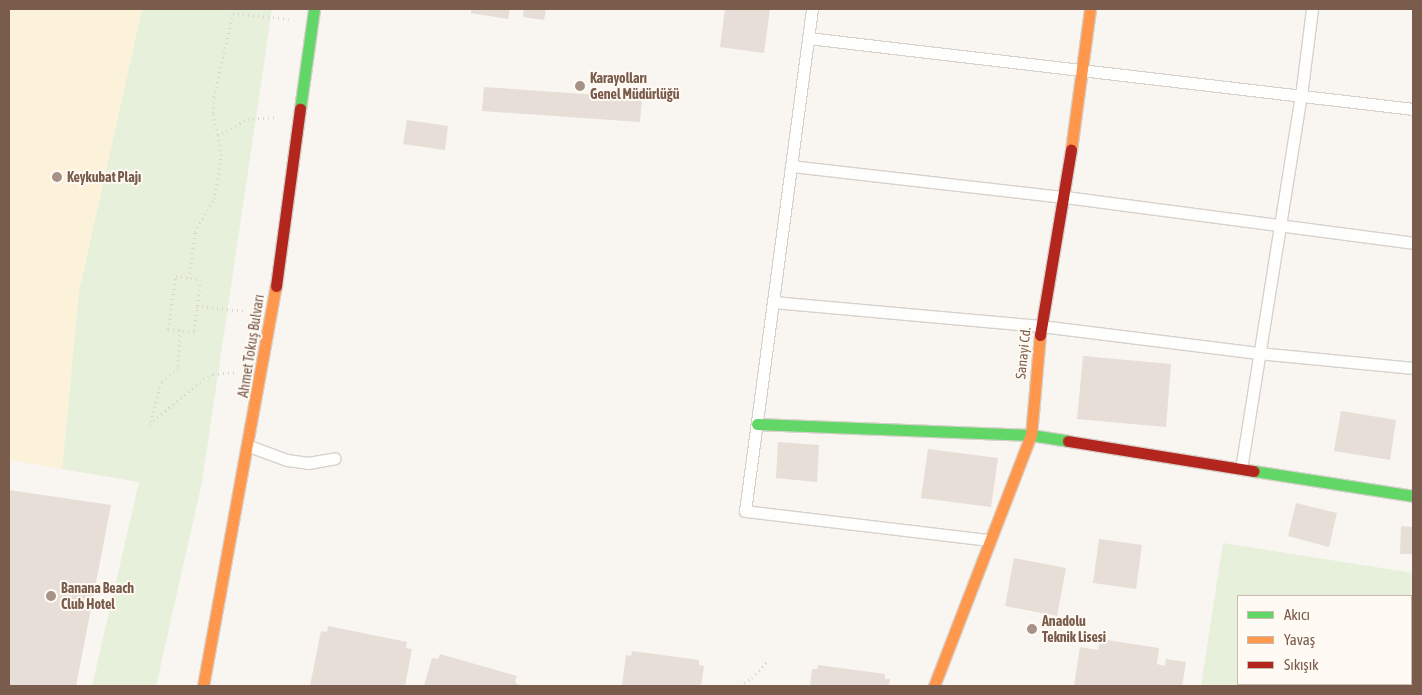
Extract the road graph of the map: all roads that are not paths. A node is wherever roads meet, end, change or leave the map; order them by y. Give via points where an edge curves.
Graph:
1 (314, 9) edge
2 (812, 9) edge
3 (1090, 9) edge
4 (1312, 9) edge
5 (808, 38) junction
6 (1080, 69) junction
7 (1301, 96) junction
8 (1413, 109) edge
9 (791, 166) junction
10 (1065, 197) junction
11 (1278, 226) junction
12 (1413, 243) edge
13 (773, 302) junction
14 (1041, 326) junction
15 (1258, 354) junction
16 (1413, 368) edge
17 (757, 424) junction
18 (1031, 435) junction
19 (249, 446) junction
20 (335, 458) dead end
21 (1241, 469) junction
22 (1413, 496) edge
23 (992, 540) junction
24 (203, 686) edge
25 (934, 686) edge

1 - 19 street, Ahmet Tokuş Bulvarı via 269,333
2 - 5 lane
3 - 6 street, Sanayi Cd.
4 - 7 lane
5 - 6 lane
5 - 9 lane
6 - 7 lane
6 - 10 street, Sanayi Cd.
7 - 8 lane
7 - 11 lane
9 - 10 lane
9 - 13 lane
10 - 11 lane
10 - 14 street, Sanayi Cd.
11 - 12 lane
11 - 15 lane
13 - 14 lane
13 - 17 lane
14 - 15 lane
14 - 18 street, Sanayi Cd.
15 - 16 lane
15 - 21 lane
17 - 18 street
17 - 23 lane via 745,511
18 - 21 street
18 - 23 street, Sanayi Cd.
19 - 20 lane via 287,460 308,463
19 - 24 street, Ahmet Tokuş Bulvarı
21 - 22 street
23 - 25 street, Sanayi Cd.

